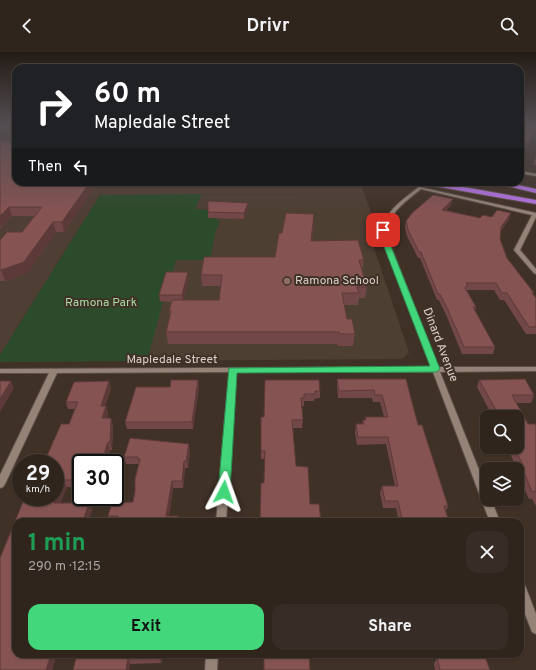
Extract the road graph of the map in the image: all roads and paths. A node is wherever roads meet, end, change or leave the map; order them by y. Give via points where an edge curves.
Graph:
1 (524, 173) edge
2 (536, 175) edge
3 (524, 183) edge
4 (536, 185) edge
5 (421, 186) edge
6 (426, 186) edge
7 (429, 186) edge
8 (464, 186) edge
9 (485, 186) edge
10 (512, 186) edge
11 (536, 191) edge
12 (536, 197) edge
13 (536, 202) edge
14 (535, 214) edge
15 (536, 272) edge
16 (436, 369) junction
17 (536, 369) edge
18 (233, 370) junction
19 (0, 371) edge
20 (54, 371) junction
21 (0, 484) edge
22 (222, 518) edge
23 (493, 518) edge
24 (524, 597) edge
25 (536, 628) edge
26 (212, 658) edge
27 (211, 670) edge

1 - 2 street
3 - 4 highway
5 - 16 street, Dinard Avenue via 393,210 383,230
6 - 14 street
7 - 13 highway
8 - 13 highway
9 - 12 highway
10 - 11 highway
14 - 15 street via 517,250
16 - 17 street, Mapledale Street
16 - 18 street, Mapledale Street
16 - 23 street, Dinard Avenue
18 - 20 street, Mapledale Street
18 - 22 street
19 - 20 street, Mapledale Street
20 - 21 street
24 - 25 street
26 - 27 street

